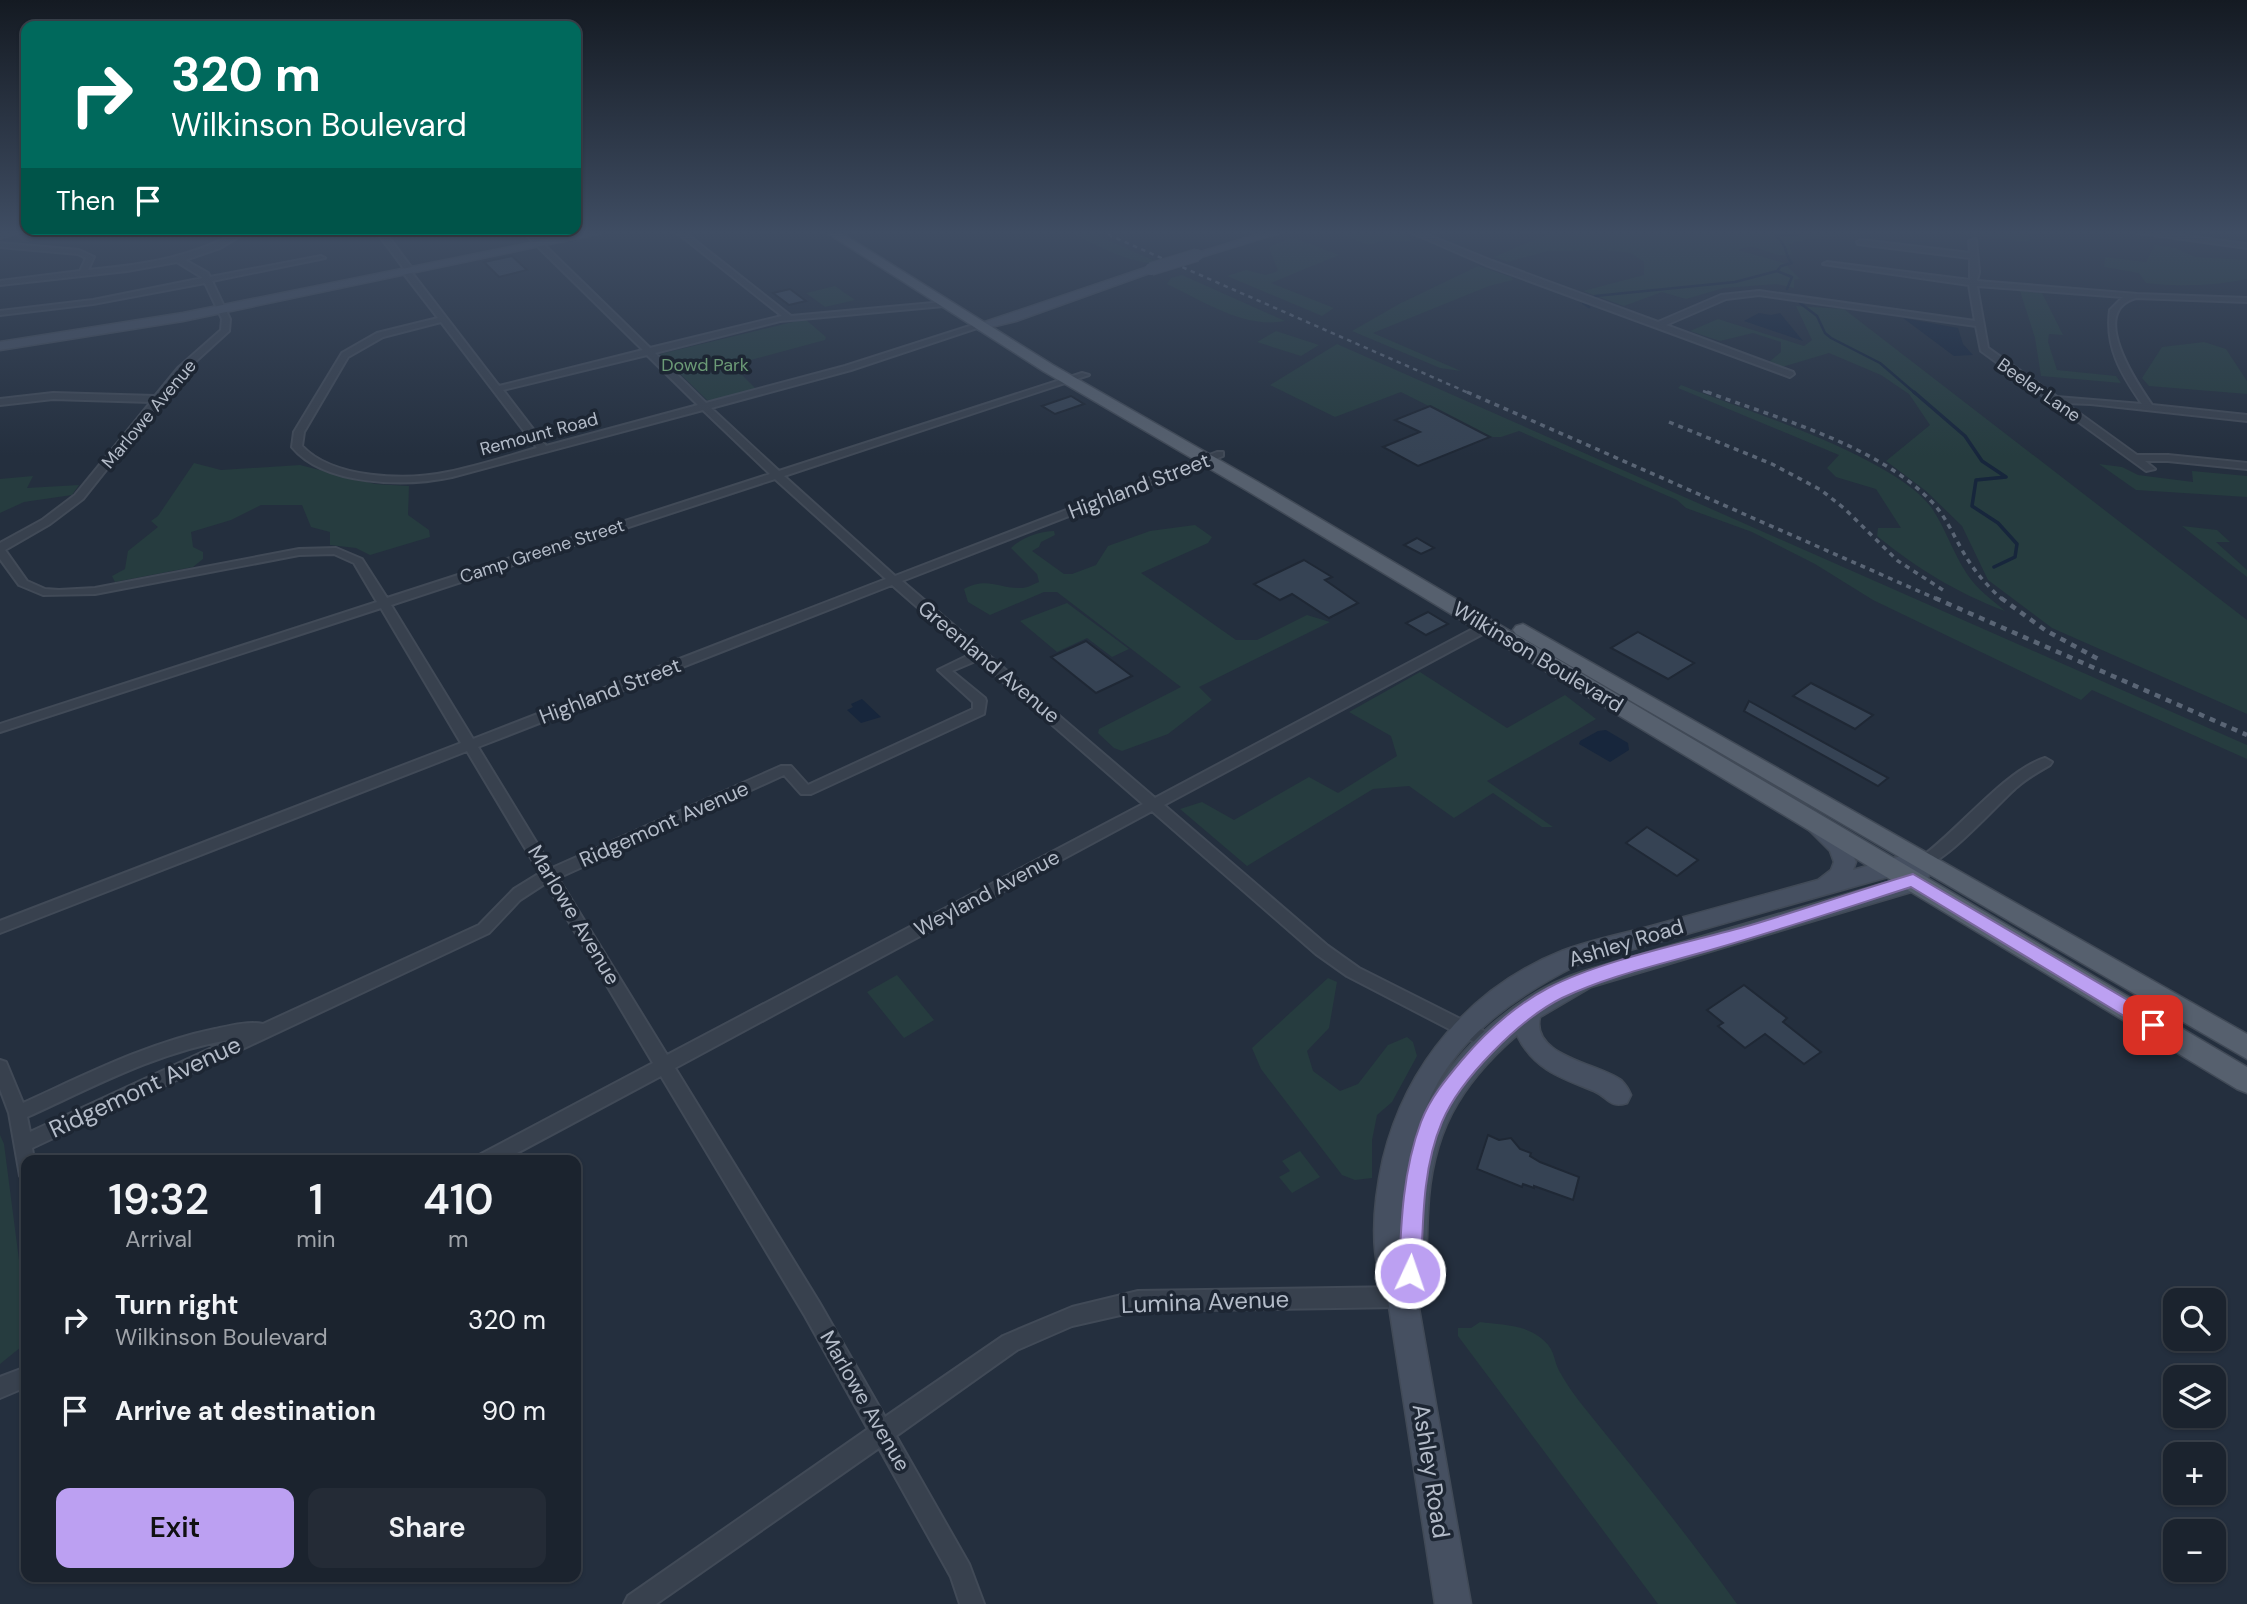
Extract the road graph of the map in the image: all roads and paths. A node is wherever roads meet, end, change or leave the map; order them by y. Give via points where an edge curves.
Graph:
1 (60, 306) edge
2 (218, 306) edge
3 (240, 306) edge
4 (433, 306) edge
5 (602, 306) edge
6 (774, 306) edge
7 (922, 306) edge
8 (947, 306) edge
9 (972, 306) edge
10 (1045, 306) edge
11 (1603, 306) edge
12 (1704, 306) edge
13 (1851, 306) edge
14 (1977, 306) edge
15 (2118, 306) edge
16 (220, 310) junction
17 (0, 313) edge
18 (788, 317) junction
19 (443, 320) junction
20 (995, 320) junction
21 (1980, 324) junction
22 (979, 326) junction
23 (1657, 326) junction
24 (0, 346) edge
25 (648, 351) junction
26 (1790, 374) dead end
27 (1078, 377) junction
28 (496, 389) junction
29 (158, 398) junction
30 (2053, 400) junction
31 (0, 402) edge
32 (705, 407) junction
33 (2149, 407) junction
34 (2247, 418) edge
35 (544, 450) junction
36 (1214, 457) junction
37 (2136, 458) junction
38 (2247, 466) edge
39 (2150, 469) dead end
40 (775, 474) junction
41 (0, 550) edge
42 (894, 581) junction
43 (383, 603) junction
44 (1495, 622) junction
45 (980, 654) junction
46 (0, 728) edge
47 (470, 745) junction
48 (2045, 762) dead end
49 (1154, 804) junction
50 (1810, 820) junction
51 (1910, 870) junction
52 (550, 875) junction
53 (1815, 889) junction
54 (0, 927) edge
55 (1534, 1007) junction
56 (269, 1028) junction
57 (1463, 1029) junction
58 (1490, 1042) junction
59 (2247, 1048) edge
60 (665, 1065) junction
61 (0, 1067) edge
62 (2247, 1081) edge
63 (1618, 1095) dead end
64 (18, 1113) junction
65 (22, 1144) junction
66 (24, 1155) edge
67 (495, 1155) edge
68 (1402, 1297) junction
69 (21, 1379) edge
70 (0, 1388) edge
71 (883, 1432) junction
72 (636, 1604) edge
73 (972, 1604) edge
74 (1453, 1604) edge

1 - 17 street
2 - 16 street, Marlowe Avenue
3 - 16 street
4 - 19 street
5 - 25 street, Greenland Avenue
6 - 18 street
7 - 18 street
8 - 22 main road, Wilkinson Boulevard
9 - 20 main road, Wilkinson Boulevard
10 - 20 street, Remount Road, bridge
11 - 23 street
12 - 23 street
13 - 21 street
14 - 21 street, Beeler Lane
15 - 33 street via 2114,310 2113,343 2126,374
16 - 24 street
16 - 29 street, Marlowe Avenue via 226,319 225,331 181,370
18 - 25 street
19 - 28 street
19 - 35 street, Remount Road via 380,335 345,355 299,432 298,451 320,465 401,480 448,475
20 - 22 street, Remount Road
20 - 27 main road, Wilkinson Boulevard
21 - 30 street, Beeler Lane via 1984,349
22 - 27 main road, Wilkinson Boulevard
22 - 32 street, Remount Road
23 - 26 street
25 - 28 street
25 - 32 street, Greenland Avenue
27 - 36 main road, Wilkinson Boulevard
27 - 40 street, Camp Greene Street
28 - 35 street
29 - 31 street via 52,396
29 - 41 street, Marlowe Avenue via 79,497
30 - 33 street
30 - 37 street, Beeler Lane
32 - 35 street, Remount Road
32 - 40 street, Greenland Avenue
33 - 34 street
36 - 42 street, Highland Street
36 - 44 main road, Wilkinson Boulevard
36 - 44 main road, Wilkinson Boulevard via 1394,571
37 - 38 street
37 - 39 street, Beeler Lane
40 - 42 street, Greenland Avenue
40 - 43 street, Camp Greene Street
41 - 43 street, Marlowe Avenue via 23,583 59,593 95,591 299,552 335,551 358,561
42 - 45 street, Greenland Avenue
42 - 47 street, Highland Street
43 - 46 street, Camp Greene Street
43 - 47 street, Marlowe Avenue
44 - 49 street, Weyland Avenue
44 - 50 main road, Wilkinson Boulevard
44 - 51 main road, Wilkinson Boulevard via 1619,687
45 - 49 street, Greenland Avenue
45 - 52 street, Ridgemont Avenue via 944,670 980,701 979,711 806,791 786,769
47 - 52 street, Marlowe Avenue
47 - 54 street, Highland Street
48 - 51 street, Ashley Road via 2031,769 1947,845
49 - 57 street, Greenland Avenue via 1326,954
49 - 60 street, Weyland Avenue
50 - 51 main road, Wilkinson Boulevard
50 - 53 street via 1839,847 1845,862 1839,876
51 - 53 street, Ashley Road
51 - 55 street, Ashley Road via 1778,924 1597,976
51 - 59 main road, Wilkinson Boulevard
51 - 62 main road, Wilkinson Boulevard
52 - 56 street, Ridgemont Avenue via 525,887 484,929
52 - 60 street, Marlowe Avenue
53 - 57 street, Ashley Road via 1570,958 1517,985
55 - 58 street, Ashley Road
55 - 63 street via 1526,1024 1539,1049 1564,1068 1611,1086
56 - 64 street, Ridgemont Avenue via 173,1045
56 - 65 street, Ridgemont Avenue
57 - 58 street, Greenland Avenue
57 - 68 street, Ashley Road via 1429,1073 1397,1150 1390,1226 1393,1282
58 - 68 street, Ashley Road via 1454,1082 1427,1134 1415,1186 1410,1273
60 - 67 street, Weyland Avenue
60 - 71 street, Marlowe Avenue
61 - 64 street
64 - 65 street
65 - 66 street
68 - 71 street, Lumina Avenue via 1108,1305 1056,1320 1010,1343
68 - 74 street, Ashley Road
69 - 70 street
71 - 72 street, Lumina Avenue
71 - 73 street, Marlowe Avenue via 961,1572

